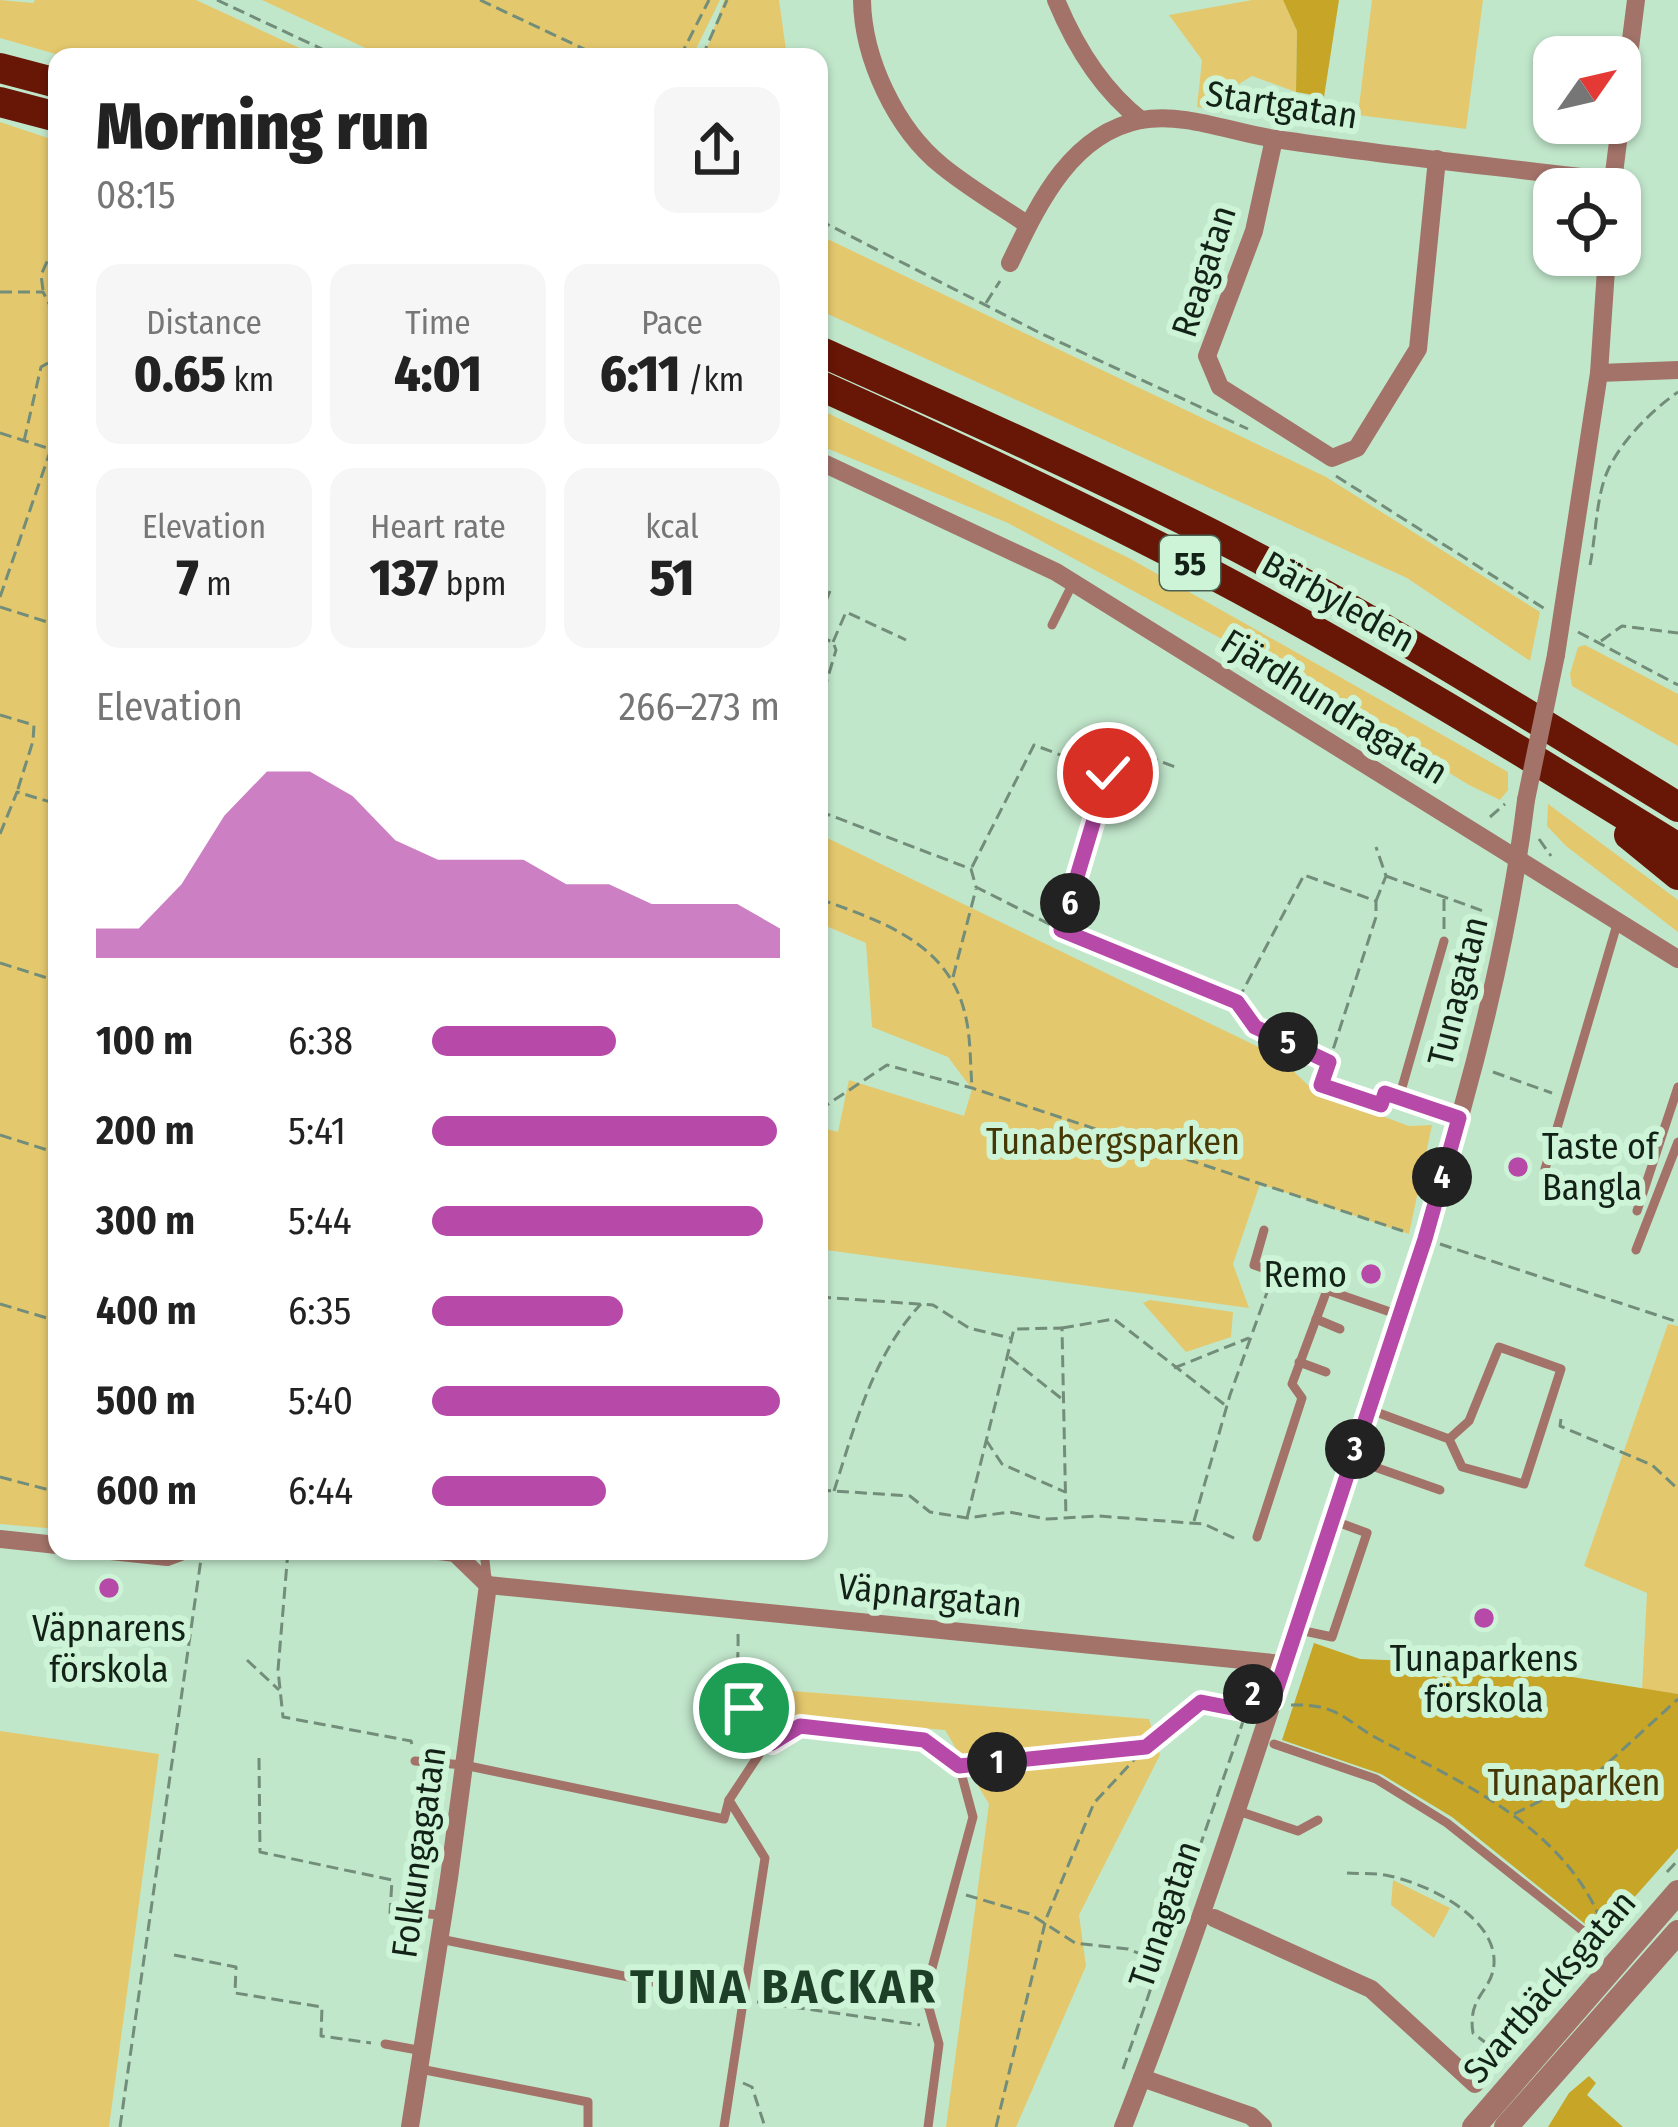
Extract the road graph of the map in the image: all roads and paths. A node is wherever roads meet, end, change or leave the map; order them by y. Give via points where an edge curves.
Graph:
1 (217, 0) edge
2 (480, 0) edge
3 (709, 0) edge
4 (727, 0) edge
5 (862, 0) edge
6 (1056, 0) edge
7 (1636, 0) edge
8 (319, 48) edge
9 (582, 48) edge
10 (685, 48) edge
11 (706, 48) edge
12 (0, 68) edge
13 (48, 81) edge
14 (0, 102) edge
15 (48, 115) edge
16 (1141, 120) junction
17 (1274, 139) junction
18 (1437, 159) junction
19 (1614, 168) edge
20 (1533, 173) edge
21 (828, 223) edge
22 (1028, 225) junction
23 (48, 258) edge
24 (1010, 263) joint
25 (1606, 276) edge
26 (0, 292) edge
27 (43, 292) junction
28 (48, 302) edge
29 (985, 305) junction
30 (828, 355) edge
31 (48, 363) edge
32 (1678, 370) edge
33 (1599, 374) junction
34 (828, 389) edge
35 (1678, 392) edge
36 (1257, 433) dead end
37 (0, 434) edge
38 (24, 441) junction
39 (48, 448) edge
40 (828, 465) edge
41 (48, 466) edge
42 (1338, 477) dead end
43 (1590, 569) dead end
44 (1073, 583) junction
45 (830, 591) dead end
46 (828, 596) edge
47 (0, 598) edge
48 (0, 607) edge
49 (1562, 621) junction
50 (48, 622) edge
51 (1052, 625) dead end
52 (1678, 633) edge
53 (828, 640) edge
54 (906, 640) dead end
55 (833, 642) junction
56 (1599, 643) junction
57 (828, 677) edge
58 (1678, 685) edge
59 (0, 715) edge
60 (1106, 725) dead end
61 (1090, 766) junction
62 (1546, 766) junction
63 (1178, 769) dead end
64 (1108, 773) junction
65 (16, 792) junction
66 (1519, 796) junction
67 (48, 801) edge
68 (1678, 803) edge
69 (828, 814) edge
70 (0, 834) edge
71 (1482, 836) junction
72 (1376, 847) dead end
73 (1678, 848) edge
74 (1519, 858) junction
75 (971, 869) junction
76 (1678, 875) edge
77 (1386, 876) junction
78 (976, 887) junction
79 (1444, 895) junction
80 (1376, 901) junction
81 (828, 903) edge
82 (1489, 913) dead end
83 (1618, 921) junction
84 (1061, 930) junction
85 (1484, 935) dead end
86 (1444, 941) joint
87 (1678, 958) edge
88 (0, 963) edge
89 (1475, 976) dead end
90 (953, 977) junction
91 (48, 978) edge
92 (1237, 1002) junction
93 (1329, 1062) junction
94 (1486, 1070) dead end
95 (1678, 1087) edge
96 (972, 1088) junction
97 (1399, 1098) junction
98 (1566, 1098) junction
99 (828, 1104) edge
100 (1459, 1118) junction
101 (0, 1136) edge
102 (1678, 1142) edge
103 (48, 1150) edge
104 (1546, 1169) joint
105 (1573, 1180) junction
106 (1612, 1195) junction
107 (1567, 1196) dead end
108 (1638, 1208) joint
109 (1607, 1209) dead end
110 (1264, 1230) dead end
111 (1425, 1239) junction
112 (1636, 1250) dead end
113 (1285, 1276) junction
114 (1327, 1290) junction
115 (828, 1299) edge
116 (0, 1304) edge
117 (921, 1304) junction
118 (1400, 1315) junction
119 (48, 1318) edge
120 (1316, 1319) junction
121 (1678, 1322) edge
122 (1062, 1328) junction
123 (1340, 1329) dead end
124 (1251, 1337) junction
125 (1012, 1338) junction
126 (1007, 1355) junction
127 (1299, 1362) junction
128 (1173, 1368) junction
129 (1326, 1372) dead end
130 (1554, 1390) junction
131 (1063, 1400) junction
132 (1226, 1406) junction
133 (1368, 1409) junction
134 (1449, 1438) junction
135 (986, 1439) junction
136 (1352, 1459) junction
137 (0, 1477) edge
138 (1678, 1489) edge
139 (48, 1490) edge
140 (1440, 1490) dead end
141 (828, 1491) edge
142 (834, 1491) junction
143 (1065, 1492) junction
144 (967, 1518) junction
145 (1066, 1519) junction
146 (1332, 1520) junction
147 (1193, 1523) junction
148 (1257, 1537) dead end
149 (0, 1539) edge
150 (1238, 1540) dead end
151 (48, 1544) edge
152 (201, 1560) edge
153 (286, 1560) edge
154 (462, 1560) edge
155 (485, 1560) edge
156 (488, 1585) junction
157 (1295, 1629) junction
158 (738, 1634) dead end
159 (247, 1660) dead end
160 (1283, 1664) junction
161 (280, 1691) junction
162 (1678, 1699) edge
163 (1273, 1700) junction
164 (1247, 1711) junction
165 (772, 1743) junction
166 (1274, 1744) dead end
167 (1146, 1747) junction
168 (259, 1758) dead end
169 (415, 1761) joint
170 (464, 1766) junction
171 (959, 1766) junction
172 (729, 1800) junction
173 (1235, 1810) junction
174 (1511, 1815) junction
175 (1318, 1820) dead end
176 (1347, 1874) dead end
177 (953, 1892) junction
178 (1678, 1892) edge
179 (413, 1913) joint
180 (443, 1916) junction
181 (1214, 1918) dead end
182 (1045, 1922) junction
183 (1678, 1932) edge
184 (1592, 1938) dead end
185 (440, 1939) junction
186 (1608, 1939) dead end
187 (174, 1955) dead end
188 (1160, 1962) junction
189 (743, 2000) junction
190 (934, 2027) junction
191 (385, 2044) joint
192 (421, 2060) junction
193 (1509, 2060) dead end
194 (731, 2077) junction
195 (1142, 2078) junction
196 (1474, 2084) dead end
197 (1118, 2086) dead end
198 (120, 2127) edge
199 (410, 2127) edge
200 (588, 2127) edge
201 (724, 2127) edge
202 (765, 2127) edge
203 (928, 2127) edge
204 (996, 2127) edge
205 (1123, 2127) edge
206 (1263, 2127) edge
207 (1474, 2127) edge
208 (1506, 2127) edge

1 - 8 path
2 - 9 path
3 - 10 path
4 - 11 path
5 - 22 street via 879,76 905,125 940,164
6 - 16 street via 1100,81
7 - 19 street
12 - 13 main road
14 - 15 main road
16 - 17 street, Startgatan
16 - 22 street via 1064,165
17 - 18 street, Startgatan
17 - 18 street, Reagatan via 1254,232 1207,356 1220,387 1332,458 1358,448 1418,349
18 - 20 street, Startgatan
21 - 29 path
22 - 24 street
23 - 27 path
24 - 29 path
25 - 33 street, Tunagatan
26 - 27 path
27 - 28 path
29 - 36 path
30 - 68 main road, Bärbyleden / 55 via 1240,549
31 - 38 path
32 - 33 street
33 - 49 street, Tunagatan
34 - 62 main road, Bärbyleden / 55 via 1204,570
35 - 43 path via 1625,443 1606,474
37 - 38 path
38 - 39 path
40 - 44 street, Fjärdhundragatan
41 - 47 path
42 - 49 path
44 - 51 lane
44 - 71 street, Fjärdhundragatan
45 - 46 path
48 - 50 path
49 - 56 path
49 - 66 street, Tunagatan, bridge
52 - 56 path via 1622,626
53 - 55 path
54 - 55 path via 846,612
55 - 57 path
56 - 58 path
59 - 65 path via 34,725
60 - 61 path
61 - 64 path
61 - 75 path via 1034,745
62 - 73 main road, Bärbyleden / 55
62 - 76 main road
63 - 64 path via 1120,746
64 - 84 path
65 - 67 path
65 - 70 path
66 - 71 path via 1490,816
66 - 74 street, Tunagatan
69 - 75 path
71 - 74 street, Fjärdhundragatan
72 - 77 path
74 - 83 street, Fjärdhundragatan
74 - 100 street, Tunagatan
75 - 78 path
77 - 79 path
77 - 80 path
78 - 84 path
78 - 90 path
79 - 82 path
79 - 86 path
80 - 92 path via 1304,875
80 - 93 path
81 - 90 path via 927,947
83 - 87 street, Fjärdhundragatan
83 - 98 lane
84 - 92 path
85 - 89 path
86 - 97 lane
88 - 91 path
90 - 96 path via 966,1014
92 - 93 path via 1255,1027
93 - 97 path via 1321,1085 1381,1105 1385,1093
94 - 98 path
95 - 108 lane
96 - 99 path via 887,1065
96 - 111 path
97 - 100 lane
98 - 104 lane
100 - 111 street, Tunagatan
101 - 103 path
102 - 112 lane
104 - 105 path
105 - 106 path
105 - 107 path
106 - 108 path
106 - 109 path
110 - 113 lane via 1254,1265
111 - 118 street, Tunagatan
111 - 121 path
113 - 114 lane
113 - 124 path via 1271,1279
114 - 118 lane
114 - 120 lane
115 - 117 path
116 - 119 path
117 - 125 path
117 - 142 path via 896,1331 860,1408
118 - 133 street, Tunagatan
120 - 123 lane
120 - 127 lane
122 - 125 path via 1014,1329
122 - 128 path via 1114,1319
122 - 131 path
124 - 128 path
124 - 132 path
125 - 126 path
126 - 131 path
126 - 135 path
127 - 129 lane
127 - 148 lane via 1292,1384 1301,1398
128 - 132 path
130 - 134 lane via 1561,1370 1499,1347 1469,1421
130 - 134 lane via 1524,1484 1462,1467
130 - 138 path via 1567,1395 1560,1426 1652,1465
131 - 143 path
132 - 147 path
133 - 134 lane
133 - 136 street, Tunagatan
135 - 143 path via 1002,1464
135 - 144 path
136 - 140 lane
136 - 146 street, Tunagatan
137 - 139 path
141 - 142 path
142 - 144 path via 910,1496 930,1512
143 - 145 path
144 - 145 path via 1009,1511
145 - 147 path
146 - 157 street, Tunagatan
146 - 157 lane via 1367,1533 1332,1637
147 - 150 path
149 - 151 street
152 - 198 path
153 - 161 path
154 - 156 street
155 - 156 lane
156 - 160 street, Väpnargatan
156 - 170 street, Folkungagatan
157 - 160 street, Tunagatan
158 - 165 path via 735,1688 753,1726
159 - 161 path
160 - 163 street, Tunagatan
161 - 169 path via 283,1717 411,1741
162 - 174 path via 1597,1773
163 - 164 path via 1254,1693
163 - 173 street, Tunagatan
163 - 174 path via 1338,1710
164 - 167 path via 1201,1702
164 - 188 path
165 - 171 lane via 800,1726 924,1740
165 - 172 lane
166 - 184 lane via 1412,1801
167 - 171 path
167 - 182 path via 1094,1803
168 - 179 path via 260,1852 392,1880 390,1912
169 - 170 lane
170 - 172 lane via 724,1819
170 - 180 street, Folkungagatan
171 - 177 lane via 973,1817
172 - 189 lane via 766,1858
173 - 175 lane via 1298,1832
173 - 195 street, Tunagatan
174 - 186 path via 1572,1868
176 - 193 path via 1416,1884 1474,1919 1492,1942 1495,1967 1470,2014 1473,2033
177 - 182 path
177 - 190 lane via 926,1994
178 - 207 street, Svartbäcksgatan
179 - 180 lane
180 - 185 street, Folkungagatan
181 - 196 street via 1371,1989
182 - 188 path via 1075,1943
182 - 204 path
183 - 208 street, Svartbäcksgatan
185 - 189 lane
185 - 192 street, Folkungagatan
187 - 191 path via 236,1967 235,1993 322,2007 321,2036
188 - 197 path
189 - 190 path
189 - 194 lane
190 - 203 lane via 939,2044
191 - 192 lane
192 - 199 street, Folkungagatan
192 - 200 lane via 588,2102
194 - 201 lane
194 - 202 path via 752,2087
195 - 205 street, Tunagatan
195 - 206 street

